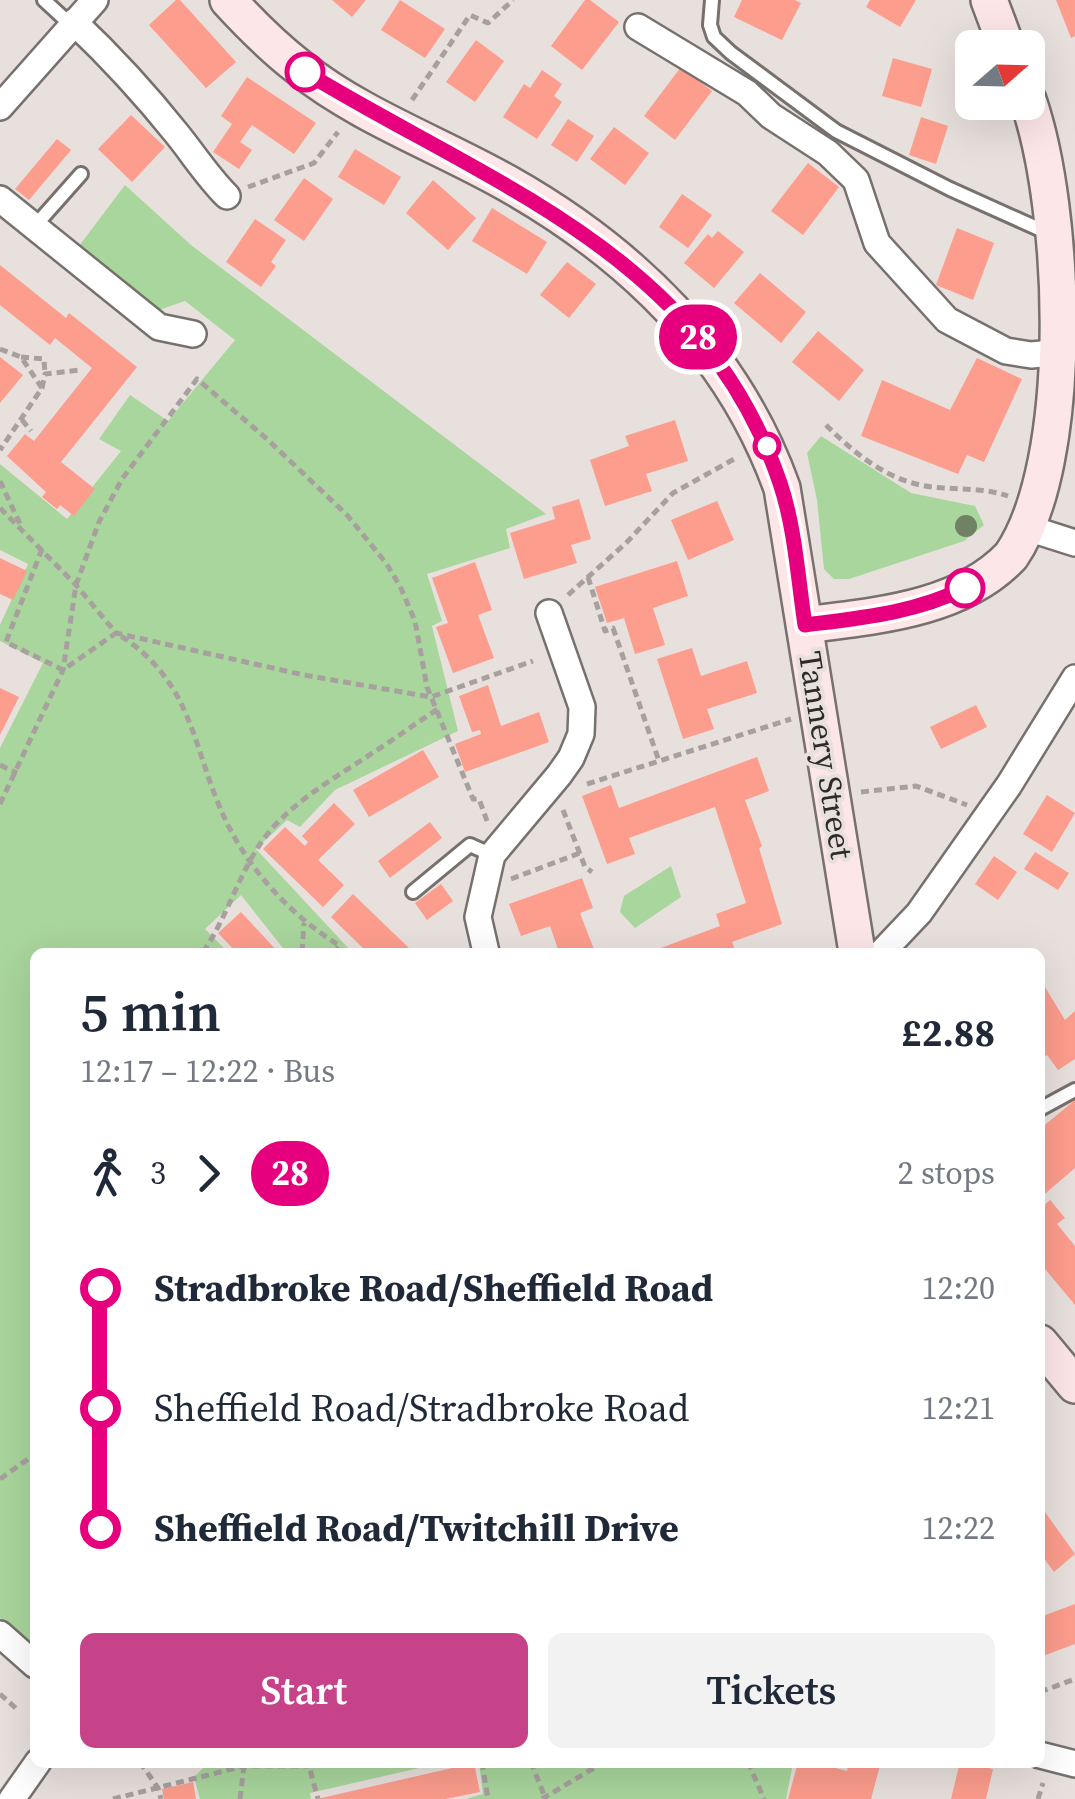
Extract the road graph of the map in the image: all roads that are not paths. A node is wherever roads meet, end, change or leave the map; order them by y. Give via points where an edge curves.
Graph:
1 (44, 0) edge
2 (95, 0) edge
3 (228, 0) edge
4 (712, 0) edge
5 (989, 0) edge
6 (72, 24) junction
7 (638, 27) dead end
8 (1000, 30) edge
9 (0, 107) edge
10 (1033, 120) edge
11 (81, 174) dead end
12 (226, 196) road end
13 (0, 198) edge
14 (34, 228) junction
15 (1059, 238) junction
16 (1070, 286) edge
17 (193, 334) dead end
18 (1065, 352) junction
19 (1070, 394) edge
20 (1031, 529) junction
21 (1075, 543) edge
22 (558, 605) road end
23 (805, 625) junction
24 (1075, 678) edge
25 (492, 854) junction
26 (413, 892) dead end
27 (481, 948) edge
28 (858, 948) edge
29 (864, 948) edge
30 (1075, 1090) edge
31 (1045, 1106) edge
32 (1045, 1349) edge
33 (1075, 1384) edge
34 (0, 1634) edge
35 (30, 1661) edge
36 (1045, 1756) edge
37 (1075, 1764) edge
38 (34, 1768) edge
39 (12, 1799) edge

1 - 6 lane
2 - 6 street
3 - 23 main road, Tannery Street via 302,70 508,183 604,247 683,320 766,443 782,488
4 - 15 lane via 714,37 836,131
5 - 8 main road
6 - 9 street
6 - 12 street via 122,70
7 - 18 street via 828,153 856,180 877,243 947,320 1006,352
10 - 15 main road
11 - 14 lane
13 - 14 street
14 - 17 street via 160,327
15 - 16 main road
16 - 18 main road
18 - 19 main road
19 - 20 main road via 1054,470
20 - 21 street
20 - 23 main road via 1010,557 947,597
22 - 25 street via 582,707 581,734 559,776
23 - 28 main road, Tannery Street
24 - 29 street, Tannery Street via 919,913
25 - 26 lane via 470,845
25 - 27 street via 478,917
30 - 31 lane
32 - 33 main road
34 - 35 street
36 - 37 street
38 - 39 street

